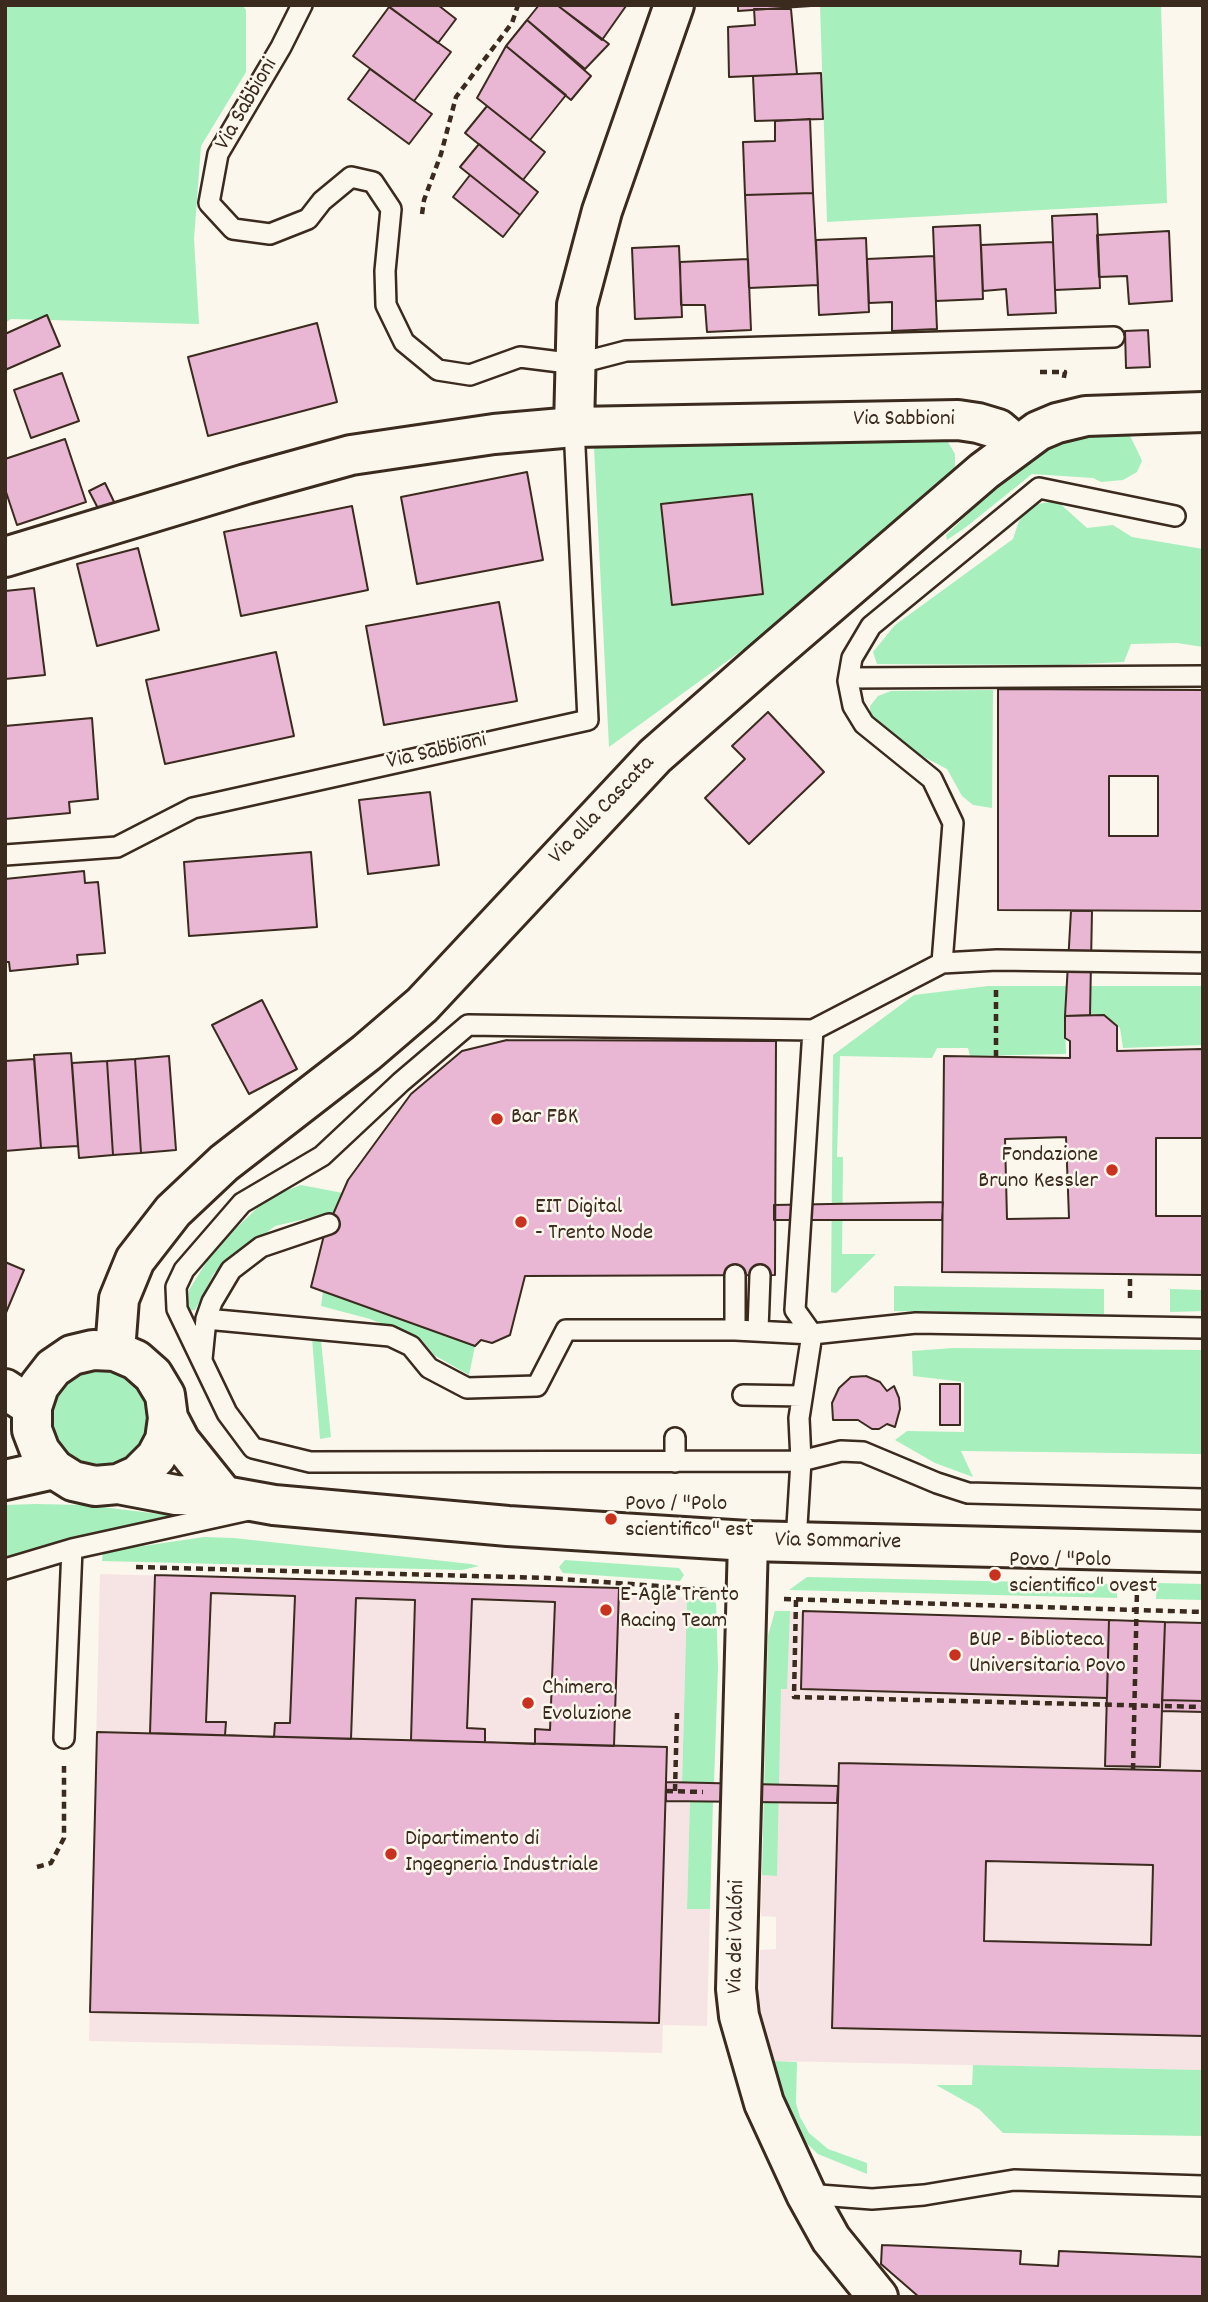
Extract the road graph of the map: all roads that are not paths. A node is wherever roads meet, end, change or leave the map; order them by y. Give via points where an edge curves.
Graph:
1 (302, 5) edge
2 (674, 5) edge
3 (1114, 337) dead end
4 (576, 364) junction
5 (1203, 412) edge
6 (574, 427) junction
7 (1015, 447) junction
8 (1175, 516) dead end
9 (5, 557) edge
10 (1203, 676) edge
11 (849, 678) junction
12 (5, 855) edge
13 (942, 963) junction
14 (1203, 963) edge
15 (813, 1030) junction
16 (329, 1224) dead end
17 (735, 1275) dead end
18 (760, 1275) dead end
19 (206, 1319) junction
20 (1203, 1328) edge
21 (735, 1330) junction
22 (758, 1330) junction
23 (812, 1334) junction
24 (115, 1351) junction
25 (202, 1360) junction
26 (743, 1395) dead end
27 (802, 1396) junction
28 (19, 1398) edge
29 (168, 1418) junction
30 (676, 1438) dead end
31 (801, 1461) junction
32 (676, 1462) junction
33 (54, 1469) junction
34 (5, 1480) edge
35 (118, 1484) junction
36 (224, 1496) junction
37 (1203, 1499) edge
38 (274, 1505) junction
39 (748, 1541) junction
40 (796, 1542) junction
41 (72, 1549) junction
42 (1203, 1552) edge
43 (5, 1569) edge
44 (64, 1738) road end
45 (1203, 2186) edge
46 (806, 2194) junction
47 (878, 2297) edge

1 - 4 lane, Via Sabbioni via 218,154 209,203 233,229 270,234 308,219 351,177 373,182 391,209 386,305 404,342 438,370 470,375 520,358
2 - 4 street, Via Sabbioni via 598,225 577,305
3 - 4 lane via 626,351
4 - 6 street, Via Sabbioni
5 - 7 street, Via alla Cascata via 1086,416 1058,422
6 - 7 street, Via Sabbioni via 958,420 998,429
6 - 9 street, Via Sabbioni via 351,456
6 - 12 lane, Via Sabbioni via 588,720 192,808 117,847
7 - 24 street, Via alla Cascata via 655,756 422,1004 224,1163 173,1211 135,1260 119,1299
8 - 11 lane via 1039,488 870,626 852,658
10 - 11 lane
11 - 13 lane via 853,706 864,724 932,779 953,823
13 - 14 lane
13 - 15 lane
15 - 23 lane via 794,1310
15 - 25 lane via 468,1025 322,1156 242,1203 184,1270 176,1287 177,1309
16 - 19 lane via 261,1247 231,1270
17 - 21 lane
18 - 22 lane
19 - 21 lane via 390,1336 411,1346 429,1368 467,1388 537,1386 566,1330
19 - 25 lane
20 - 23 lane via 916,1323
21 - 22 lane
22 - 23 lane
23 - 27 lane
24 - 28 street via 93,1350 72,1356
24 - 29 street via 136,1360 153,1375 164,1395
25 - 32 lane via 228,1413 253,1448 310,1462
26 - 27 lane
27 - 31 lane
28 - 33 street via 40,1451
29 - 35 street via 154,1460 138,1475
29 - 36 street via 180,1441
30 - 32 lane
31 - 32 lane
31 - 37 lane via 841,1451 863,1452 968,1493
31 - 40 lane
33 - 34 street
33 - 35 street via 73,1481 95,1486
35 - 36 street, Via Sommarive via 176,1495
36 - 38 street, Via Sommarive
38 - 39 street, Via Sommarive
38 - 41 lane
39 - 40 street, Via Sommarive
39 - 46 street, Via dei Valóni via 736,1989 739,2016 764,2103
40 - 42 street, Via Sommarive
41 - 43 lane
41 - 44 lane
45 - 46 lane via 1014,2180 872,2199
46 - 47 street, Via dei Valóni via 831,2239

